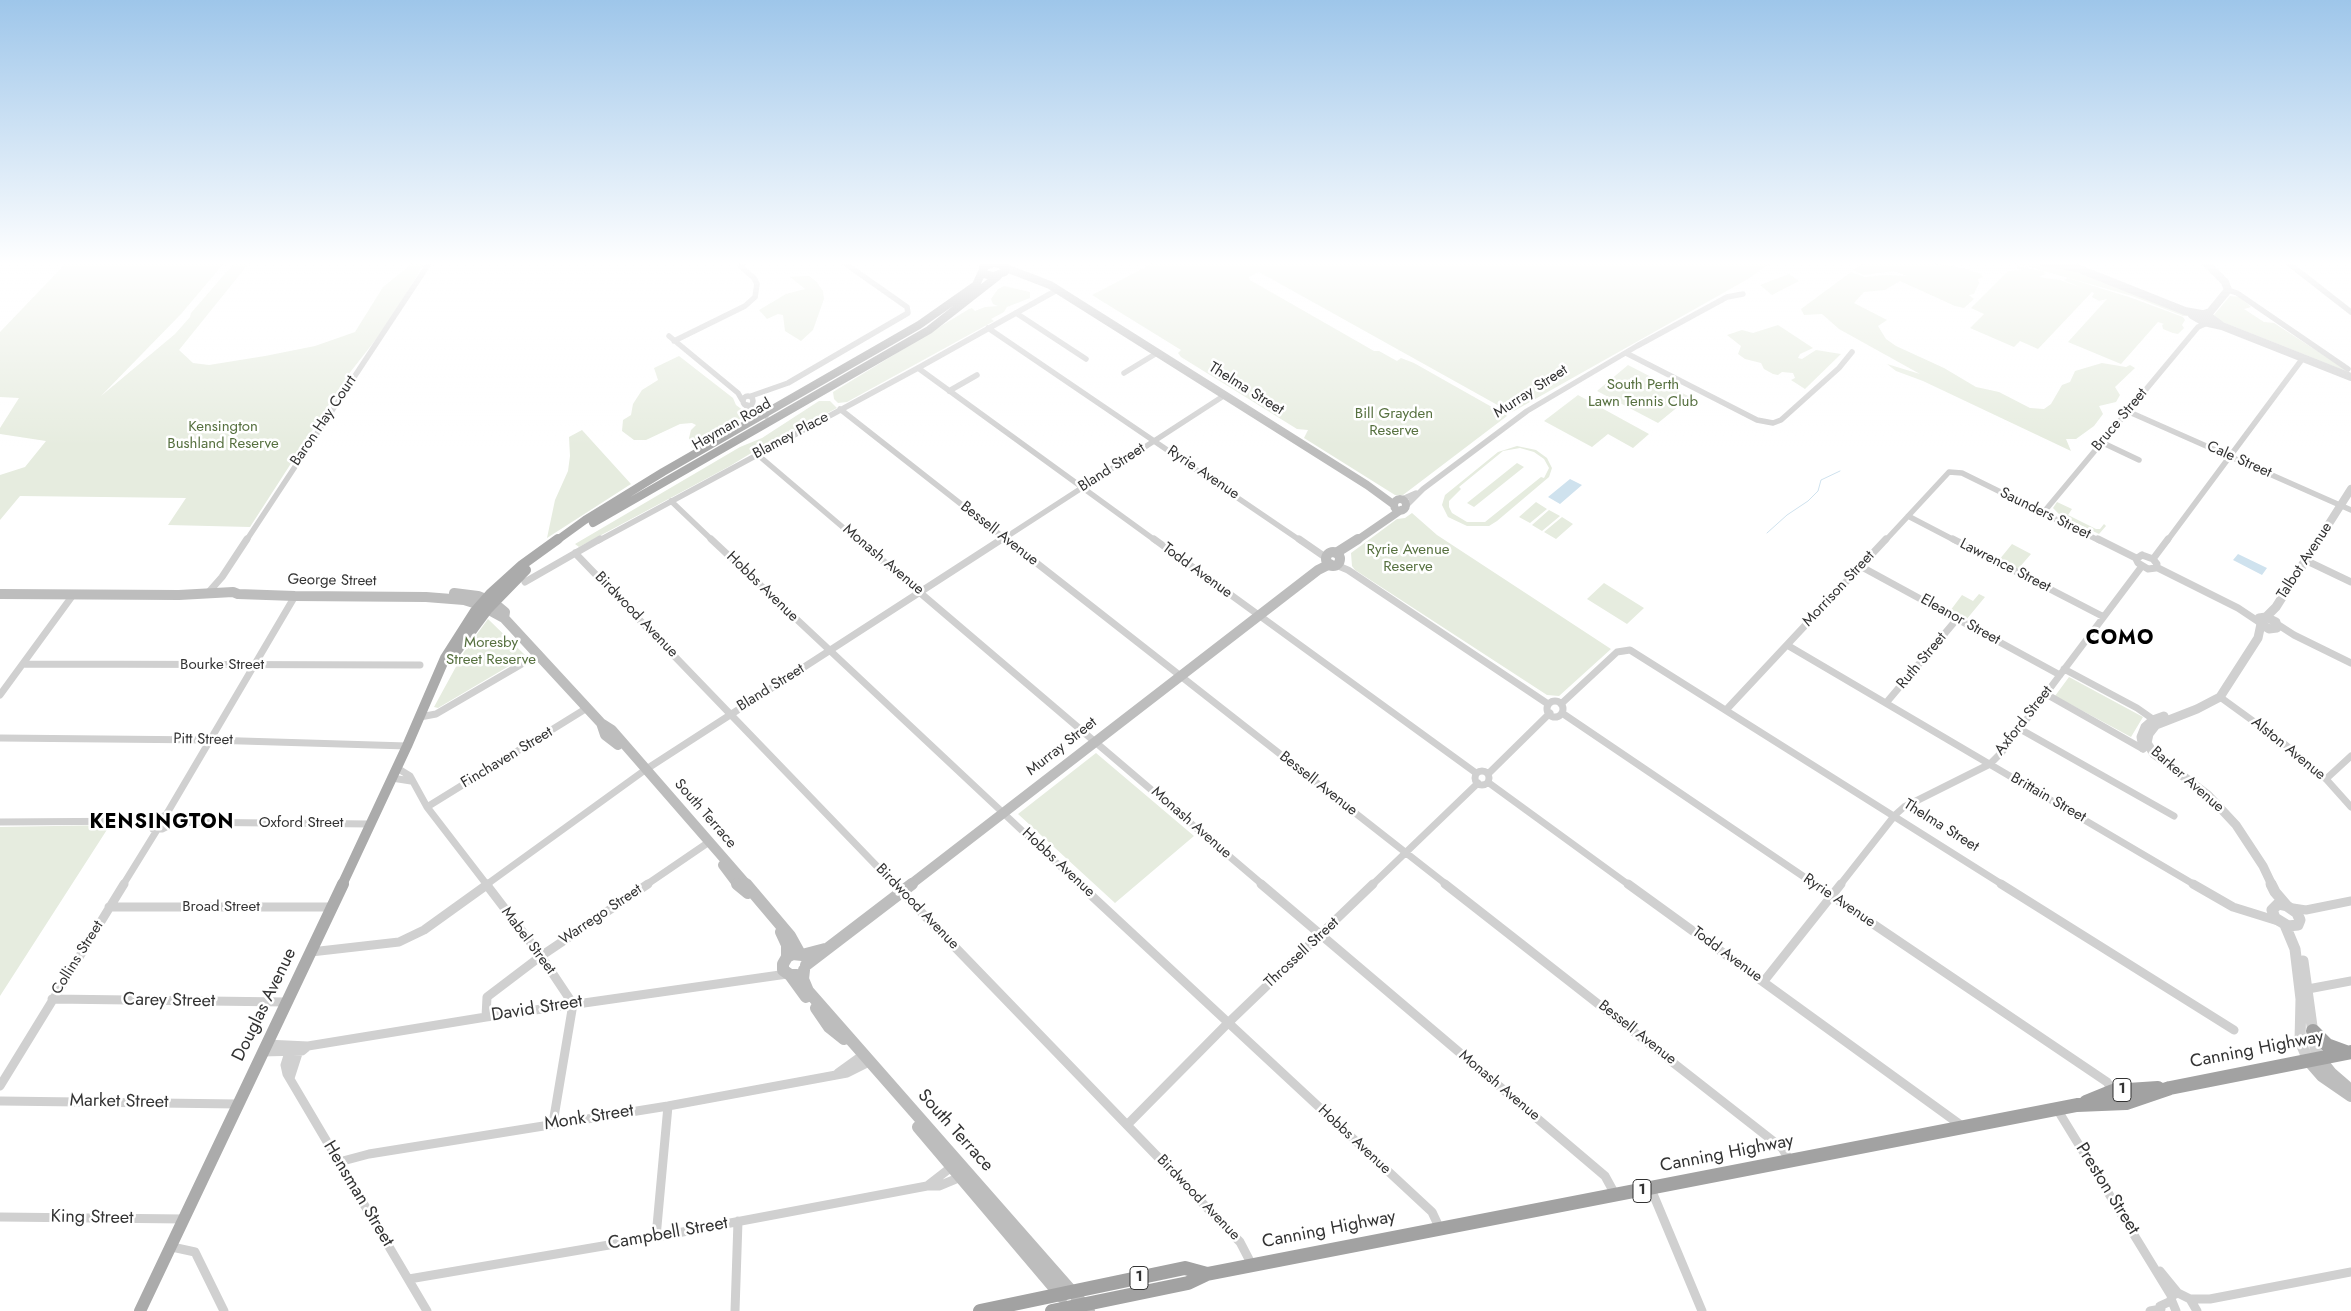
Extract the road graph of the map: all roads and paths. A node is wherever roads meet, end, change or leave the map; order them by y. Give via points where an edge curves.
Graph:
1 (390, 323) edge
2 (706, 323) edge
3 (891, 323) edge
4 (920, 323) edge
5 (938, 323) edge
6 (997, 323) edge
7 (1032, 323) edge
8 (1110, 323) edge
9 (1680, 323) edge
10 (2201, 323) edge
11 (2215, 323) edge
12 (2279, 323) edge
13 (2222, 326) joint
14 (988, 328) junction
15 (1852, 352) dead end
16 (1157, 353) junction
17 (1626, 353) junction
18 (1086, 358) dead end
19 (2303, 358) junction
20 (918, 368) junction
21 (2348, 369) dead end
22 (1124, 373) dead end
23 (978, 374) dead end
24 (2351, 377) edge
25 (949, 391) junction
26 (1224, 395) junction
27 (757, 406) junction
28 (840, 409) junction
29 (2127, 411) junction
30 (1155, 440) junction
31 (2101, 442) junction
32 (758, 455) junction
33 (2231, 456) junction
34 (2139, 460) dead end
35 (1954, 471) joint
36 (1082, 487) junction
37 (2351, 490) edge
38 (672, 501) junction
39 (1399, 504) junction
40 (2341, 505) junction
41 (2351, 510) edge
42 (2043, 513) junction
43 (1908, 516) junction
44 (1004, 538) junction
45 (575, 553) junction
46 (1332, 557) junction
47 (2136, 558) junction
48 (2152, 559) junction
49 (2305, 560) junction
50 (1860, 566) junction
51 (2142, 566) junction
52 (2156, 567) junction
53 (525, 582) dead end
54 (2351, 582) edge
55 (921, 592) junction
56 (0, 594) edge
57 (73, 595) junction
58 (211, 595) junction
59 (296, 596) junction
60 (487, 604) junction
61 (2276, 607) junction
62 (1259, 616) junction
63 (2102, 616) junction
64 (504, 618) joint
65 (1957, 619) junction
66 (2262, 620) junction
67 (2274, 626) junction
68 (2258, 638) junction
69 (1787, 645) junction
70 (828, 651) junction
71 (539, 654) junction
72 (23, 664) junction
73 (2351, 664) edge
74 (253, 665) junction
75 (420, 665) dead end
76 (2062, 672) junction
77 (1180, 676) junction
78 (2046, 694) junction
79 (0, 695) edge
80 (2220, 697) junction
81 (1886, 703) junction
82 (1548, 704) junction
83 (1561, 704) junction
84 (587, 708) junction
85 (1726, 710) junction
86 (731, 713) junction
87 (1550, 713) junction
88 (1562, 714) junction
89 (420, 715) junction
90 (2156, 722) junction
91 (2020, 728) junction
92 (0, 738) edge
93 (209, 740) junction
94 (1095, 742) junction
95 (407, 746) junction
96 (2143, 749) junction
97 (2351, 756) edge
98 (1990, 764) junction
99 (643, 771) junction
100 (394, 773) junction
101 (1476, 773) junction
102 (1488, 778) junction
103 (2326, 779) junction
104 (411, 781) junction
105 (1478, 783) junction
106 (427, 807) junction
107 (2351, 807) edge
108 (1003, 813) junction
109 (166, 815) junction
110 (1895, 815) junction
111 (2174, 816) dead end
112 (154, 821) junction
113 (0, 822) edge
114 (171, 822) junction
115 (370, 824) junction
116 (157, 830) junction
117 (2242, 836) junction
118 (707, 843) junction
119 (1406, 853) junction
120 (486, 886) junction
121 (901, 891) junction
122 (2275, 892) junction
123 (1832, 896) junction
124 (2351, 901) edge
125 (109, 907) junction
126 (332, 907) junction
127 (2289, 907) junction
128 (2287, 917) junction
129 (1321, 935) junction
130 (312, 952) junction
131 (541, 956) junction
132 (795, 964) junction
133 (1764, 981) junction
134 (2351, 981) edge
135 (2308, 989) junction
136 (52, 1000) junction
137 (286, 1002) junction
138 (573, 1004) junction
139 (2306, 1012) junction
140 (486, 1017) junction
141 (1228, 1023) junction
142 (2234, 1030) dead end
143 (2313, 1031) junction
144 (264, 1048) junction
145 (297, 1048) junction
146 (2349, 1052) edge
147 (2314, 1059) junction
148 (864, 1060) junction
149 (0, 1086) edge
150 (2170, 1088) junction
151 (2351, 1089) edge
152 (2113, 1091) junction
153 (2351, 1096) edge
154 (0, 1101) edge
155 (238, 1104) junction
156 (2077, 1105) junction
157 (668, 1106) junction
158 (2057, 1109) junction
159 (553, 1123) junction
160 (1127, 1125) junction
161 (1964, 1128) junction
162 (339, 1162) junction
163 (1791, 1162) junction
164 (959, 1170) junction
165 (927, 1186) junction
166 (1651, 1189) junction
167 (1616, 1196) junction
168 (0, 1217) edge
169 (184, 1219) junction
170 (738, 1221) junction
171 (1440, 1229) junction
172 (656, 1237) junction
173 (172, 1247) junction
174 (1252, 1265) junction
175 (2351, 1272) edge
176 (409, 1280) junction
177 (2174, 1297) junction
178 (1074, 1303) edge
179 (2194, 1306) edge
180 (2162, 1310) edge
181 (140, 1311) edge
182 (224, 1311) edge
183 (427, 1311) edge
184 (735, 1311) edge
185 (980, 1311) edge
186 (1052, 1311) edge
187 (1702, 1311) edge
188 (2150, 1311) edge
189 (2176, 1311) edge

1 - 58 street, Baron Hay Court
2 - 27 street via 672,338
3 - 27 street via 788,383 763,394
4 - 27 main road, Hayman Road via 781,404
5 - 27 main road, Hayman Road
6 - 14 street, Blamey Place
7 - 18 street
8 - 16 main road, Thelma Street
9 - 17 street, Murray Street
10 - 29 street, Bruce Street
11 - 13 street
12 - 21 street
13 - 19 street
14 - 20 street, Blamey Place
14 - 30 street, Ryrie Avenue
15 - 17 street via 1839,368 1781,420 1773,423 1758,420
16 - 22 street
16 - 26 main road, Thelma Street
17 - 39 street, Murray Street via 1528,411
19 - 24 street
19 - 33 street
20 - 25 street, Todd Avenue
20 - 28 street, Blamey Place
23 - 25 street
25 - 36 street, Todd Avenue
26 - 30 street, Bland Street
26 - 39 main road, Thelma Street
27 - 60 main road, Hayman Road via 572,536
28 - 32 street, Blamey Place
28 - 44 street, Bessell Avenue
29 - 31 street, Bruce Street
29 - 33 street, Cale Street
30 - 36 street, Bland Street
30 - 46 street, Ryrie Avenue
31 - 34 street
31 - 42 street, Bruce Street
32 - 38 street, Blamey Place
32 - 55 street, Monash Avenue
33 - 40 street, Cale Street
33 - 48 street
35 - 42 street, Saunders Street
35 - 43 street, Morrison Street via 1945,475
36 - 44 street, Bland Street
36 - 62 street, Todd Avenue
37 - 40 street, Talbot Avenue
38 - 45 street, Blamey Place
38 - 70 street, Hobbs Avenue
39 - 46 main road, Murray Street via 1382,521
40 - 41 street, Cale Street
40 - 49 street, Talbot Avenue
42 - 47 street, Saunders Street
43 - 50 street, Morrison Street
43 - 63 street, Lawrence Street
44 - 55 street, Bland Street
44 - 77 street, Bessell Avenue
45 - 53 street, Blamey Place
45 - 86 street, Birdwood Avenue
46 - 62 main road, Murray Street
46 - 82 street, Ryrie Avenue
47 - 48 street via 2142,555
47 - 51 street
48 - 52 street
49 - 54 street
49 - 61 street, Talbot Avenue
50 - 65 street, Eleanor Street
50 - 69 street, Morrison Street
51 - 52 street
51 - 63 street, Axford Street
52 - 66 street
55 - 70 street, Bland Street
55 - 94 street, Monash Avenue
56 - 57 main road, George Street
57 - 58 main road, George Street
57 - 72 street
58 - 59 main road, George Street
59 - 60 main road, George Street via 426,597
59 - 74 street
60 - 64 main road, George Street
60 - 89 main road, Douglas Avenue via 458,635
61 - 66 street, Talbot Avenue
61 - 67 street, Talbot Avenue
62 - 77 main road, Murray Street
62 - 101 street, Todd Avenue
63 - 76 street, Axford Street
64 - 71 main road, South Terrace
65 - 76 street, Eleanor Street
65 - 81 street, Ruth Street
66 - 67 street
66 - 68 street
67 - 68 street
67 - 73 street
68 - 80 street
69 - 81 street, Brittain Street
69 - 85 street, Morrison Street
70 - 86 street, Bland Street
70 - 108 street, Hobbs Avenue
71 - 84 main road, South Terrace
71 - 89 street via 436,714
72 - 74 street, Bourke Street
72 - 79 street
74 - 75 street, Bourke Street
74 - 93 street
76 - 78 street, Axford Street
76 - 90 street, Eleanor Street via 2137,708
77 - 94 main road, Murray Street
77 - 119 street, Bessell Avenue
78 - 91 street, Axford Street
78 - 96 street, Barker Avenue
80 - 90 street via 2197,709
80 - 103 street, Alston Avenue
81 - 98 street, Brittain Street
82 - 83 street
82 - 87 street via 1546,709
83 - 85 street, Thelma Street via 1617,652 1630,650
83 - 88 street
84 - 99 main road, South Terrace via 601,723 606,735
84 - 106 street, Finchaven Street
85 - 110 street, Thelma Street
86 - 99 street, Bland Street
86 - 121 street, Birdwood Avenue
87 - 88 street
87 - 102 street
88 - 123 street, Ryrie Avenue
89 - 95 main road, Douglas Avenue
90 - 96 street, Barker Avenue via 2143,730
90 - 117 street, Barker Avenue via 2148,734 2150,748 2208,795
91 - 98 street, Axford Street
91 - 111 street
92 - 93 street, Pitt Street
93 - 95 street, Pitt Street
93 - 109 street
94 - 108 main road, Murray Street
94 - 129 street, Monash Avenue
95 - 100 main road, Douglas Avenue
96 - 117 street, Barker Avenue via 2201,794
97 - 103 street
98 - 110 street, Axford Street via 1904,807
98 - 128 street, Brittain Street via 2233,906 2260,916
99 - 118 main road, South Terrace
99 - 120 street, Bland Street
100 - 104 street
100 - 104 street, Mabel Street via 410,776
100 - 115 main road, Douglas Avenue
101 - 102 street
101 - 105 street via 1474,778
102 - 105 street via 1485,785
102 - 133 street, Todd Avenue
103 - 107 street, Alston Avenue
104 - 106 street, Mabel Street
105 - 119 street, Throssell Street
106 - 120 street, Mabel Street
108 - 121 main road, Murray Street
108 - 141 street, Hobbs Avenue
109 - 112 street
109 - 114 street via 170,816
110 - 123 street, Axford Street
110 - 142 street, Thelma Street
112 - 113 street
112 - 116 street via 152,826
114 - 115 street, Oxford Street
114 - 116 street
115 - 126 main road, Douglas Avenue
116 - 125 street, Collins Street
117 - 122 street, Barker Avenue via 2263,866
118 - 131 street, Warrego Street
118 - 132 main road, South Terrace via 734,881 781,932
119 - 129 street, Throssell Street
119 - 163 street, Bessell Avenue via 1748,1121 1786,1152
120 - 130 street, Bland Street via 424,930 399,942
120 - 131 street, Mabel Street
121 - 132 main road, Murray Street via 825,949 818,958
121 - 160 street, Birdwood Avenue
122 - 127 street, Barker Avenue
122 - 128 street, Barker Avenue
123 - 133 street, Axford Street
123 - 152 street, Ryrie Avenue via 2107,1082
124 - 128 street
125 - 126 street, Broad Street
125 - 136 street, Collins Street
126 - 130 main road, Douglas Avenue
127 - 128 street
127 - 128 street
128 - 135 street, Barker Avenue
128 - 139 street, Barker Avenue
129 - 141 street, Throssell Street
129 - 167 street, Monash Avenue via 1605,1176
130 - 137 main road, Douglas Avenue
131 - 138 street, Mabel Street
131 - 140 street, Warrego Street via 487,997
132 - 138 street, David Street via 777,976
132 - 148 main road, South Terrace via 808,991 836,1020
133 - 161 street, Todd Avenue
134 - 135 street
135 - 139 street, Barker Avenue
136 - 137 street, Carey Street
136 - 149 street, Collins Street
137 - 144 main road, Douglas Avenue
138 - 140 street, David Street
138 - 159 street
139 - 143 street, Barker Avenue
139 - 147 street, Barker Avenue via 2300,1041
140 - 145 street, David Street
141 - 160 street, Throssell Street
141 - 171 street, Hobbs Avenue via 1432,1212
143 - 146 highway via 2327,1045
143 - 147 street, Barker Avenue
144 - 145 street, David Street
144 - 155 main road, Douglas Avenue
145 - 162 street, Hensman Street via 286,1069
146 - 147 highway, Canning Highway / 1
147 - 150 highway, Canning Highway / 1
147 - 151 main road
147 - 153 main road via 2322,1076
148 - 157 street, Monk Street via 847,1074 838,1073
148 - 164 main road, South Terrace
150 - 152 highway, Canning Highway / 1
150 - 156 highway, Canning Highway / 1 via 2126,1103
152 - 156 highway, Canning Highway / 1
154 - 155 street, Market Street
155 - 169 main road, Douglas Avenue
156 - 158 highway, Canning Highway / 1
157 - 159 street, Monk Street
157 - 172 street
158 - 161 highway, Canning Highway / 1
158 - 177 street, Preston Street
159 - 162 street, Monk Street
160 - 174 street, Birdwood Avenue via 1240,1242
161 - 163 highway, Canning Highway / 1
162 - 176 street, Hensman Street
163 - 166 highway, Canning Highway / 1
164 - 165 street, Campbell Street
164 - 165 street, Campbell Street via 939,1186
164 - 178 main road, South Terrace
165 - 170 street, Campbell Street
166 - 167 highway, Canning Highway / 1
166 - 187 street
167 - 171 highway, Canning Highway / 1
168 - 169 street, King Street
169 - 173 main road, Douglas Avenue
170 - 172 street, Campbell Street
170 - 184 street
171 - 174 highway, Canning Highway / 1
172 - 176 street, Campbell Street
173 - 181 main road, Douglas Avenue
173 - 182 street via 196,1252
174 - 178 highway, Canning Highway / 1 via 1207,1274 1188,1283
175 - 179 street via 2210,1299
176 - 183 street, Hensman Street
177 - 179 street
177 - 180 street via 2160,1306
177 - 189 street, Preston Street
178 - 185 highway, Canning Highway / 1
178 - 186 highway, Canning Highway / 1
180 - 188 street

